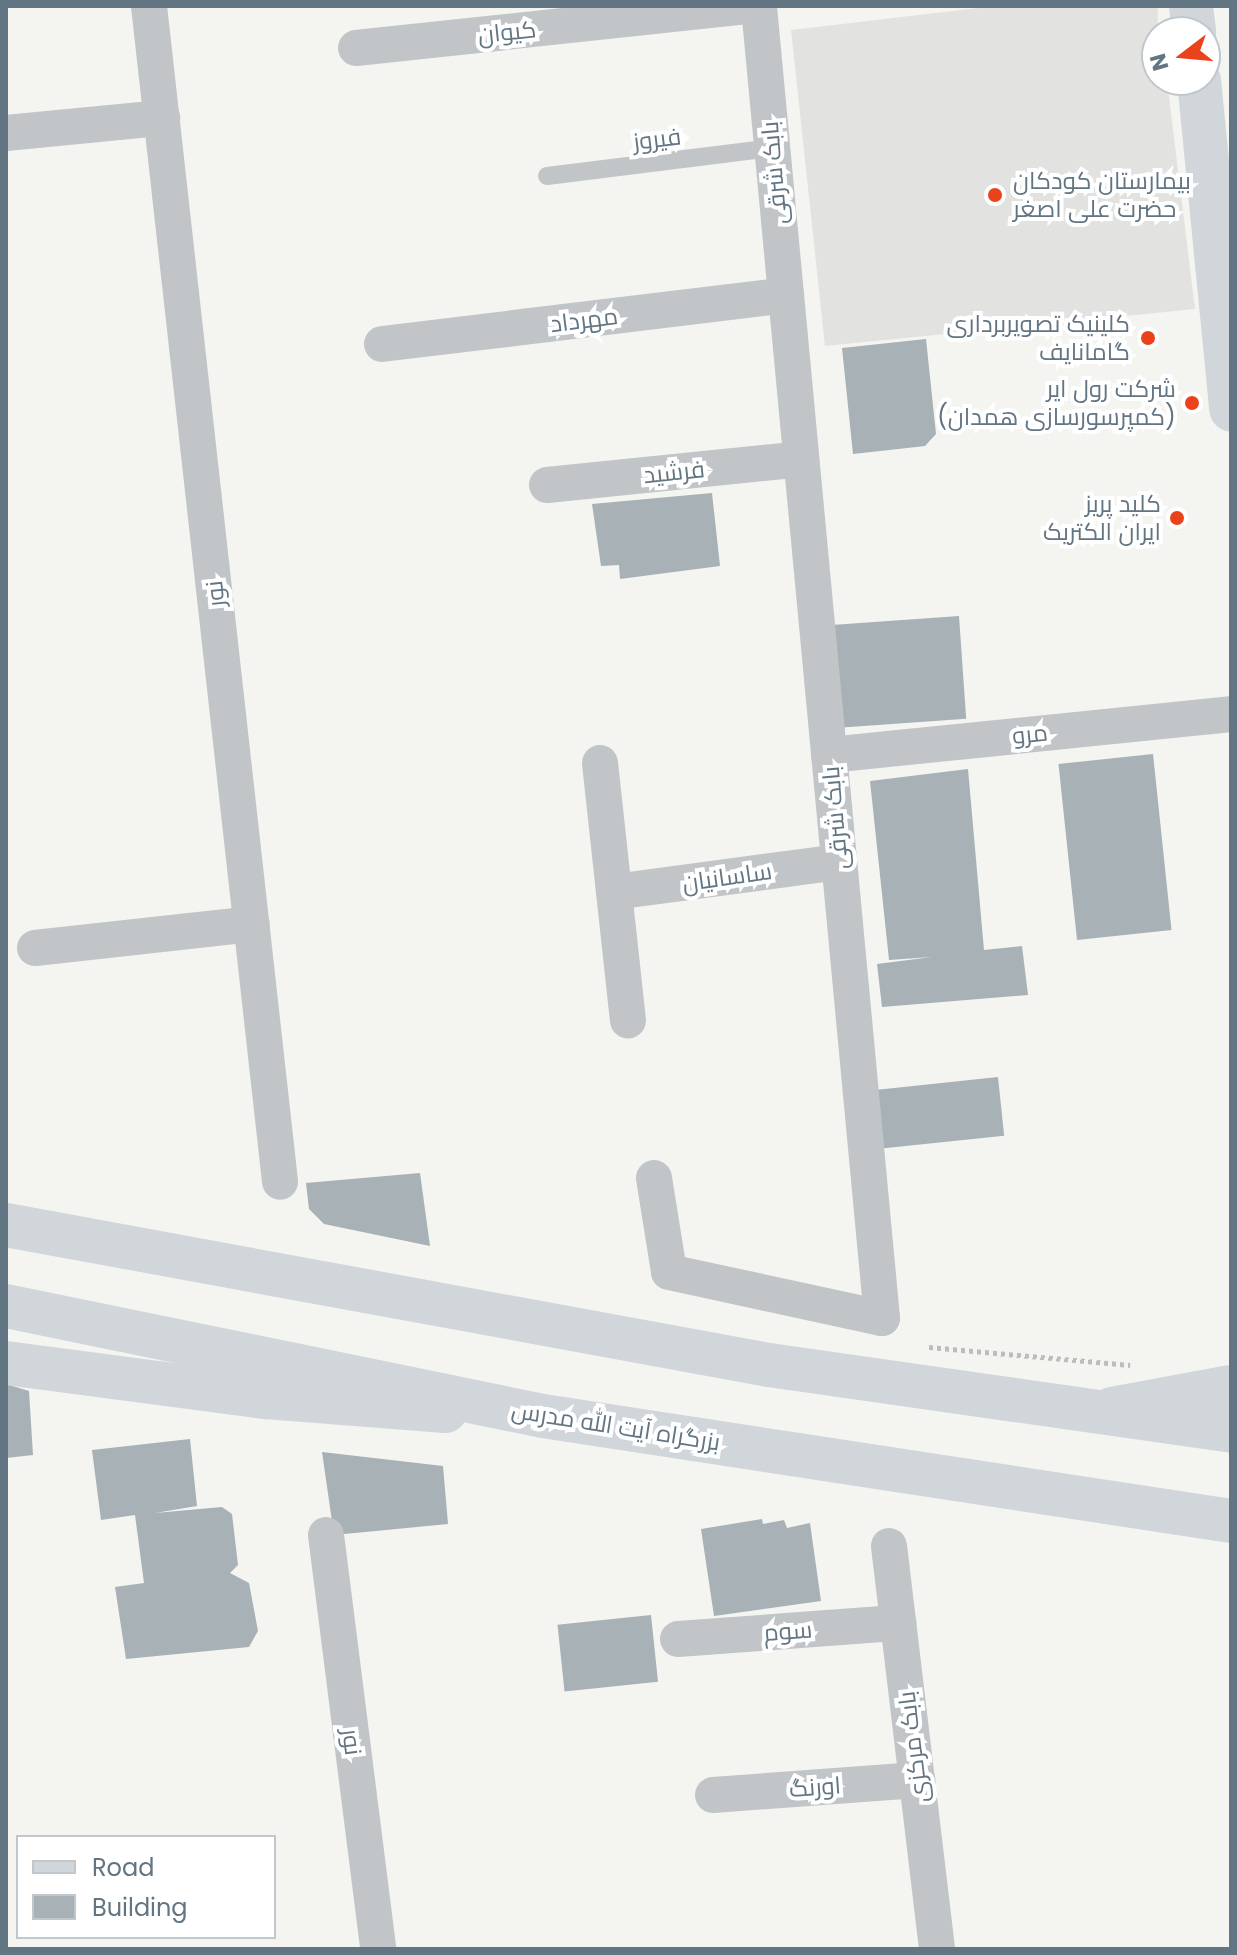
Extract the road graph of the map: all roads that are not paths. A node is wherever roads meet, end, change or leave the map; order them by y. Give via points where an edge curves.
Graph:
1 (149, 6) edge
2 (752, 6) edge
3 (759, 6) edge
4 (356, 48) dead end
5 (1201, 96) edge
6 (162, 118) junction
7 (6, 133) edge
8 (772, 148) junction
9 (547, 176) dead end
10 (786, 295) junction
11 (382, 344) dead end
12 (1231, 409) edge
13 (801, 459) junction
14 (547, 485) dead end
15 (1231, 714) edge
16 (829, 755) junction
17 (600, 763) dead end
18 (839, 862) junction
19 (614, 892) junction
20 (252, 924) junction
21 (35, 948) dead end
22 (628, 1020) dead end
23 (654, 1178) dead end
24 (280, 1182) dead end
25 (6, 1225) edge
26 (6, 1306) edge
27 (6, 1363) edge
28 (1231, 1387) edge
29 (1087, 1413) junction
30 (588, 1423) junction
31 (1231, 1431) edge
32 (1231, 1521) edge
33 (326, 1535) dead end
34 (889, 1546) dead end
35 (898, 1623) junction
36 (678, 1639) dead end
37 (917, 1780) junction
38 (713, 1795) dead end
39 (378, 1949) edge
40 (937, 1949) edge

1 - 6 street, نور
2 - 4 street, کیوان
3 - 8 street, بابک شرقی
5 - 12 main road
6 - 7 street
6 - 20 street, نور
8 - 9 lane, فیروز
8 - 10 street, بابک شرقی
10 - 11 street, مهرداد
10 - 13 street, بابک شرقی
13 - 14 street, فرشید
13 - 16 street, بابک شرقی
15 - 16 street, مرو
16 - 18 street, بابک شرقی
17 - 19 street
18 - 19 street, ساسانیان
18 - 23 street, بابک شرقی via 882,1318 669,1272
19 - 22 street
20 - 21 street
20 - 24 street, نور
25 - 29 main road via 769,1365
26 - 30 main road, بزرگراه آیت الله مدرس
27 - 30 main road via 266,1397
28 - 29 main road
29 - 31 main road
30 - 32 main road, بزرگراه آیت الله مدرس
33 - 39 street, نور
34 - 35 street, بابک مرکزی
35 - 36 street, سوم
35 - 37 street, بابک مرکزی
37 - 38 street, اورنگ
37 - 40 street, بابک مرکزی

